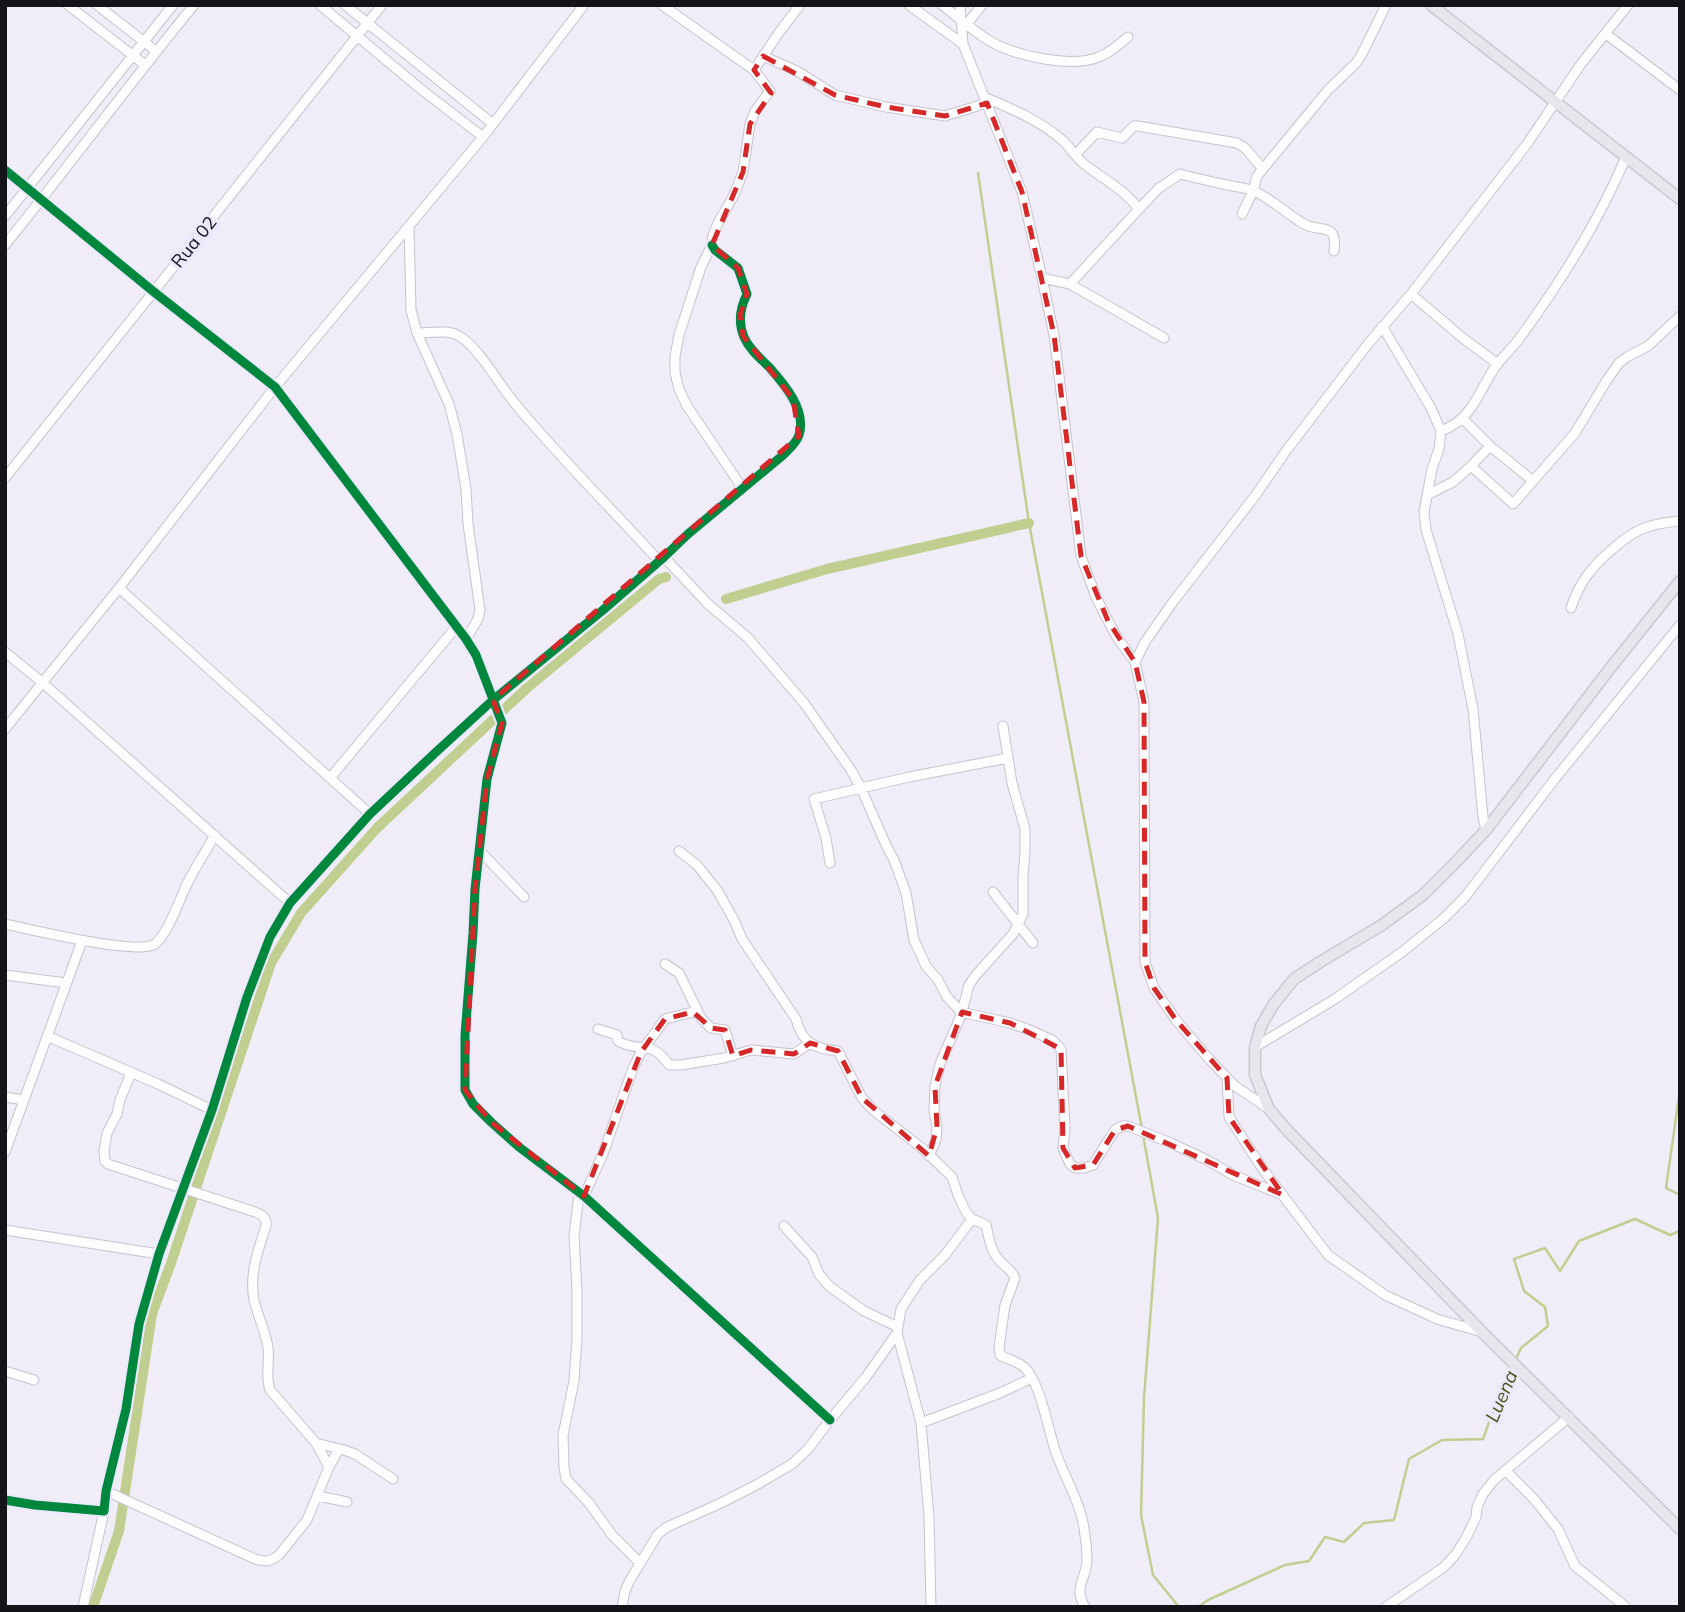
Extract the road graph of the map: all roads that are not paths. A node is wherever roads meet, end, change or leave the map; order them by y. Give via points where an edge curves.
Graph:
1 (68, 5) edge
2 (97, 5) edge
3 (173, 5) edge
4 (194, 5) edge
5 (320, 5) edge
6 (345, 5) edge
7 (382, 5) edge
8 (584, 5) edge
9 (662, 5) edge
10 (800, 5) edge
11 (909, 5) edge
12 (942, 5) edge
13 (960, 5) edge
14 (982, 5) edge
15 (1386, 5) edge
16 (1431, 5) edge
17 (1628, 5) edge
18 (964, 22) junction
19 (367, 23) junction
20 (1606, 34) junction
21 (358, 36) junction
22 (1128, 37) dead end
23 (143, 41) junction
24 (963, 44) junction
25 (156, 51) junction
26 (132, 55) junction
27 (763, 56) junction
28 (145, 65) junction
29 (754, 70) junction
30 (1680, 90) edge
31 (985, 100) junction
32 (1555, 102) junction
33 (493, 124) junction
34 (483, 136) junction
35 (1075, 155) junction
36 (1626, 157) junction
37 (1263, 169) junction
38 (5, 170) edge
39 (28, 188) junction
40 (1253, 191) junction
41 (42, 199) junction
42 (1680, 199) edge
43 (1139, 209) junction
44 (1242, 214) dead end
45 (5, 216) edge
46 (409, 226) junction
47 (5, 244) edge
48 (712, 245) junction
49 (1334, 251) dead end
50 (1042, 278) junction
51 (1070, 284) junction
52 (154, 292) junction
53 (1411, 294) junction
54 (1680, 316) edge
55 (1382, 326) junction
56 (417, 332) junction
57 (1164, 338) dead end
58 (1498, 364) junction
59 (275, 387) junction
60 (1463, 419) junction
61 (1441, 431) junction
62 (1490, 446) junction
63 (1471, 466) junction
64 (5, 478) edge
65 (1532, 480) junction
66 (743, 489) junction
67 (1427, 495) junction
68 (1680, 521) edge
69 (662, 559) junction
70 (1680, 581) edge
71 (119, 588) junction
72 (1571, 608) dead end
73 (1680, 625) edge
74 (457, 626) junction
75 (467, 639) junction
76 (5, 652) edge
77 (1135, 662) junction
78 (43, 683) junction
79 (493, 701) junction
80 (1003, 726) dead end
81 (5, 729) edge
82 (1008, 758) junction
83 (330, 778) junction
84 (862, 788) junction
85 (370, 814) junction
86 (1486, 830) junction
87 (215, 835) junction
88 (479, 850) junction
89 (680, 851) dead end
90 (830, 863) dead end
91 (993, 892) dead end
92 (524, 897) dead end
93 (290, 903) junction
94 (5, 924) edge
95 (1019, 925) junction
96 (82, 941) junction
97 (1033, 943) dead end
98 (665, 964) dead end
99 (5, 975) edge
100 (66, 983) junction
101 (697, 1011) junction
102 (961, 1012) junction
103 (598, 1029) dead end
104 (47, 1036) junction
105 (810, 1043) junction
106 (646, 1047) junction
107 (1255, 1047) junction
108 (733, 1056) junction
109 (131, 1073) junction
110 (1227, 1078) junction
111 (5, 1097) edge
112 (24, 1100) junction
113 (1269, 1109) junction
114 (212, 1110) junction
115 (5, 1152) edge
116 (929, 1156) junction
117 (183, 1188) junction
118 (581, 1195) junction
119 (1283, 1195) junction
120 (972, 1219) junction
121 (784, 1226) dead end
122 (5, 1230) edge
123 (159, 1254) junction
124 (897, 1330) junction
125 (1488, 1336) junction
126 (5, 1371) edge
127 (1032, 1378) junction
128 (34, 1380) dead end
129 (1569, 1417) junction
130 (830, 1420) junction
131 (920, 1423) junction
132 (316, 1443) junction
133 (339, 1449) junction
134 (329, 1467) junction
135 (1506, 1471) junction
136 (393, 1479) dead end
137 (107, 1491) junction
138 (318, 1496) junction
139 (5, 1500) edge
140 (346, 1502) dead end
141 (104, 1511) junction
142 (1680, 1529) edge
143 (640, 1563) junction
144 (83, 1607) edge
145 (622, 1607) edge
146 (931, 1607) edge
147 (1085, 1607) edge
148 (1386, 1607) edge
149 (1626, 1607) edge

1 - 26 street
2 - 23 street
3 - 23 street
4 - 25 street
5 - 21 street
6 - 19 street
7 - 19 street, Rua 02
8 - 33 street
9 - 29 street
10 - 27 street
11 - 24 street
12 - 18 street
13 - 18 street
14 - 18 street
15 - 37 street via 1356,63
16 - 32 main road
17 - 20 street
18 - 22 street via 1011,51 1058,61 1100,57
18 - 24 street
19 - 21 street, Rua 02
19 - 33 street
20 - 30 street
20 - 32 street
21 - 34 street
21 - 52 street, Rua 02
23 - 25 street
23 - 26 street
24 - 31 street
25 - 28 street
26 - 28 street
26 - 39 street
27 - 29 street
27 - 31 street via 835,95 862,102 945,116
28 - 41 street
29 - 48 street via 770,92 750,124 743,172
31 - 35 street via 1046,128
31 - 50 street via 1022,192
32 - 36 main road
32 - 53 street
33 - 34 street
34 - 46 street
35 - 37 street via 1097,132 1122,138 1138,126 1237,143
35 - 43 street
36 - 42 main road
36 - 58 street via 1602,209 1547,300
37 - 40 street
38 - 39 street
39 - 41 street
39 - 45 street
40 - 43 street via 1180,174
40 - 44 street
40 - 49 street via 1306,225 1331,232
41 - 47 street
41 - 52 street
43 - 51 street
46 - 56 street via 411,310
46 - 59 street
48 - 66 street via 679,335 675,373 687,406
48 - 66 street via 738,268 747,294 740,315 743,336 793,399 801,425 793,446
50 - 51 street
50 - 77 street via 1054,335 1082,556 1108,621
51 - 57 street
52 - 59 street
52 - 64 street, Rua 02
53 - 55 street
53 - 58 street
54 - 65 street via 1648,346 1619,363 1575,433
55 - 61 street
55 - 77 street via 1173,602
56 - 69 street via 453,333 466,340 522,412
56 - 75 street via 449,404 461,454 480,604
58 - 60 street
59 - 71 street
59 - 74 street
60 - 61 street
60 - 62 street
61 - 67 street
62 - 63 street
62 - 65 street
63 - 65 street via 1513,504
63 - 67 street
66 - 69 street
67 - 86 street via 1426,530 1458,634 1473,709
68 - 72 street via 1640,529 1599,559
69 - 79 street
69 - 84 street via 748,638 827,734
70 - 86 main road
71 - 78 street
71 - 83 street
73 - 107 street via 1443,919 1335,999
74 - 75 street
74 - 83 street
75 - 79 street
76 - 78 street
77 - 110 street via 1144,702 1145,962 1154,988 1176,1020
78 - 81 street
78 - 87 street
79 - 85 street
79 - 88 street via 502,723 487,779
80 - 82 street
82 - 84 street
82 - 95 street via 1026,840
83 - 85 street
84 - 90 street via 814,799
84 - 102 street via 906,893 914,940 926,966
85 - 93 street
86 - 107 main road via 1423,895 1294,979 1273,1005
87 - 93 street
87 - 96 street via 166,930 154,944 140,947
88 - 92 street
88 - 118 street via 465,1035 466,1090 472,1104 491,1122
89 - 105 street via 717,890 742,939
91 - 95 street
93 - 114 street via 247,997
94 - 96 street
95 - 97 street
95 - 102 street via 969,985
96 - 100 street
98 - 101 street via 680,973
99 - 100 street
100 - 104 street
101 - 106 street via 665,1019
101 - 108 street via 711,1028 725,1030
102 - 116 street via 935,1086 936,1140
102 - 119 street via 1030,1030 1061,1049 1063,1148 1075,1168 1093,1165 1115,1130 1128,1126
103 - 106 street via 617,1035 626,1046
104 - 109 street
104 - 112 street
105 - 108 street via 794,1054 751,1051
105 - 116 street via 838,1051 862,1098
106 - 108 street via 655,1049 669,1065
106 - 118 street via 633,1068 603,1154
107 - 113 main road via 1255,1075
109 - 114 street
109 - 117 street via 107,1133 105,1161
110 - 113 street
110 - 119 street via 1229,1117
111 - 112 street
112 - 115 street
113 - 125 main road
114 - 117 street
116 - 120 street via 952,1177
117 - 123 street
117 - 132 street via 266,1219 253,1287 268,1347 267,1381
118 - 130 street
118 - 143 street via 574,1236 577,1338 563,1435 564,1467 566,1479
119 - 125 street via 1328,1255 1385,1295
120 - 124 street via 920,1280 901,1309
120 - 127 street via 986,1225 992,1249 1014,1278 1005,1305 1000,1355 1024,1366
121 - 124 street via 812,1257 823,1280
122 - 123 street
123 - 137 street via 139,1324
124 - 130 street
124 - 131 street
125 - 129 main road
126 - 128 street
127 - 131 street
127 - 147 street via 1084,1527 1087,1563 1079,1595
129 - 135 street
129 - 142 main road
130 - 143 street via 792,1464 667,1527
131 - 146 street
132 - 133 street
132 - 134 street
133 - 134 street
133 - 136 street
134 - 138 street
135 - 148 street via 1483,1494 1468,1536 1456,1554
135 - 149 street via 1558,1529 1576,1566
137 - 138 street via 265,1562 279,1555 307,1520
137 - 141 street
138 - 140 street
139 - 141 street
141 - 144 street
143 - 145 street

